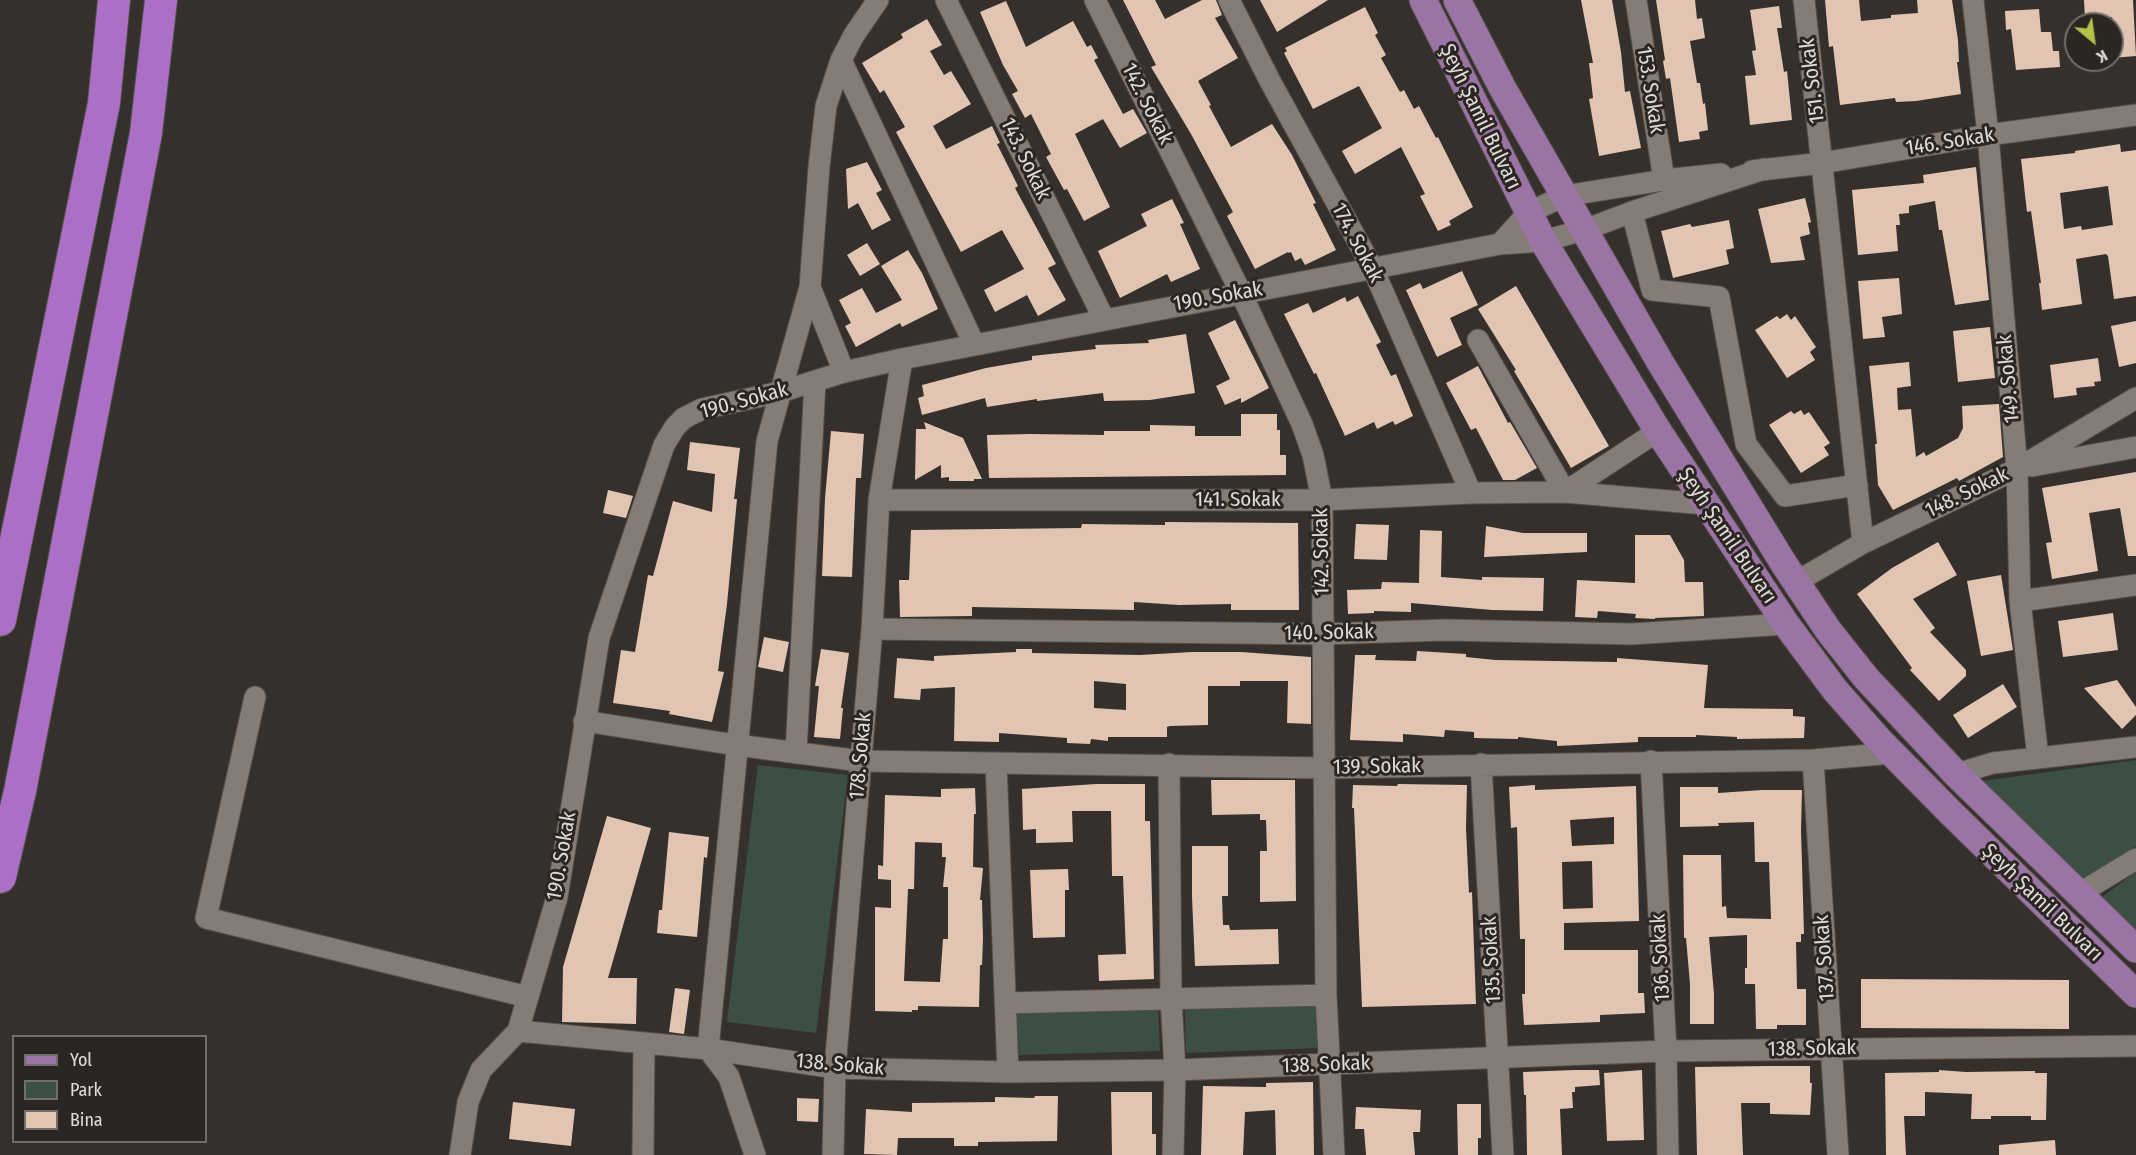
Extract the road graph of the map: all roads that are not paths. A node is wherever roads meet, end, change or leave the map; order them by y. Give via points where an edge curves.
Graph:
1 (114, 0) edge
2 (161, 0) edge
3 (878, 0) edge
4 (946, 0) edge
5 (1095, 0) edge
6 (1229, 0) edge
7 (1424, 0) edge
8 (1457, 0) edge
9 (1636, 0) edge
10 (1804, 0) edge
11 (1973, 0) edge
12 (841, 60) junction
13 (2136, 115) edge
14 (1988, 135) junction
15 (1822, 163) junction
16 (1764, 169) junction
17 (1665, 180) junction
18 (1564, 196) junction
19 (1632, 212) junction
20 (1528, 213) junction
21 (1584, 230) junction
22 (1543, 241) junction
23 (1500, 244) junction
24 (1373, 269) junction
25 (810, 287) junction
26 (1241, 293) junction
27 (1104, 319) junction
28 (1478, 340) dead end
29 (974, 344) junction
30 (902, 358) junction
31 (844, 372) junction
32 (815, 381) junction
33 (780, 392) junction
34 (2136, 398) edge
35 (1658, 431) junction
36 (2136, 447) edge
37 (2017, 469) junction
38 (1857, 485) junction
39 (1565, 492) junction
40 (1471, 493) junction
41 (879, 500) junction
42 (1322, 500) junction
43 (1705, 504) junction
44 (1863, 543) junction
45 (1796, 582) junction
46 (2136, 585) edge
47 (2020, 601) junction
48 (0, 620) edge
49 (1786, 624) junction
50 (872, 629) junction
51 (1323, 634) junction
52 (255, 697) dead end
53 (584, 721) junction
54 (736, 745) junction
55 (2136, 747) edge
56 (796, 753) junction
57 (1893, 753) junction
58 (2038, 758) junction
59 (1813, 760) junction
60 (861, 761) junction
61 (1651, 761) junction
62 (996, 763) junction
63 (1169, 764) junction
64 (1481, 765) junction
65 (1325, 768) junction
66 (1956, 774) junction
67 (2136, 859) edge
68 (0, 877) edge
69 (2080, 893) junction
70 (2136, 949) edge
71 (2136, 994) edge
72 (1326, 995) junction
73 (528, 997) junction
74 (1171, 998) junction
75 (1006, 1003) junction
76 (518, 1031) junction
77 (644, 1043) junction
78 (2136, 1046) edge
79 (708, 1049) junction
80 (1831, 1049) junction
81 (1666, 1051) junction
82 (1498, 1058) junction
83 (1330, 1065) junction
84 (835, 1068) junction
85 (1175, 1070) junction
86 (1008, 1072) junction
87 (460, 1155) edge
88 (643, 1155) edge
89 (755, 1155) edge
90 (833, 1155) edge
91 (1173, 1155) edge
92 (1334, 1155) edge
93 (1503, 1155) edge
94 (1668, 1155) edge
95 (1838, 1155) edge

1 - 48 highway via 104,103
2 - 68 highway via 146,133 20,791
3 - 12 street
4 - 27 street, 143. Sokak
5 - 26 street, 142. Sokak
6 - 24 street, 174. Sokak
7 - 20 main road, Şeyh Şamil Bulvarı
8 - 18 main road, Şeyh Şamil Bulvarı
9 - 17 street, 153. Sokak
10 - 15 street, 151. Sokak
11 - 14 street, 149. Sokak
12 - 25 street via 826,106
12 - 29 street
13 - 14 street, 146. Sokak
14 - 15 street, 146. Sokak
14 - 37 street, 149. Sokak
15 - 16 street, 146. Sokak
15 - 38 street, 151. Sokak
16 - 17 street, 146. Sokak
16 - 19 street, 146. Sokak
17 - 18 street, 146. Sokak
18 - 20 street, 146. Sokak
18 - 21 main road, Şeyh Şamil Bulvarı
19 - 21 street, 146. Sokak
19 - 38 street via 1652,290 1719,297 1746,444 1785,496
20 - 22 main road, Şeyh Şamil Bulvarı
20 - 23 street
21 - 22 street, 146. Sokak
21 - 45 main road, Şeyh Şamil Bulvarı
22 - 23 street, 190. Sokak
22 - 35 main road, Şeyh Şamil Bulvarı
23 - 24 street, 190. Sokak
24 - 26 street, 190. Sokak
24 - 40 street, 174. Sokak
25 - 31 street
25 - 33 street
26 - 27 street, 190. Sokak
26 - 42 street, 142. Sokak via 1302,424
27 - 29 street, 190. Sokak
28 - 39 street
29 - 30 street, 190. Sokak
30 - 31 street, 190. Sokak
30 - 41 street, 178. Sokak
31 - 32 street, 190. Sokak
32 - 33 street, 190. Sokak
32 - 56 street
33 - 53 street, 190. Sokak via 702,409 684,418 664,445 599,638
33 - 54 street via 767,441
34 - 37 street, 148. Sokak
35 - 39 street
35 - 43 main road, Şeyh Şamil Bulvarı
36 - 37 street
37 - 44 street, 148. Sokak
37 - 47 street, 149. Sokak
38 - 44 street, 151. Sokak
39 - 40 street, 141. Sokak
39 - 43 street, 141. Sokak
40 - 42 street, 141. Sokak
41 - 42 street, 141. Sokak
41 - 50 street, 178. Sokak
42 - 51 street, 142. Sokak
43 - 49 main road, Şeyh Şamil Bulvarı
44 - 45 street, 148. Sokak
45 - 66 main road, Şeyh Şamil Bulvarı via 1866,678
46 - 47 street
47 - 58 street, 149. Sokak
49 - 51 street, 140. Sokak via 1632,634 1445,630
49 - 57 main road, Şeyh Şamil Bulvarı via 1834,690
50 - 51 street, 140. Sokak
50 - 60 street, 178. Sokak
51 - 65 street, 142. Sokak
52 - 73 street via 206,918
53 - 54 street, 139. Sokak
53 - 73 street, 190. Sokak via 557,897
54 - 56 street, 139. Sokak
54 - 79 street
55 - 58 street
56 - 60 street, 139. Sokak
57 - 59 street, 139. Sokak
57 - 71 main road, Şeyh Şamil Bulvarı
58 - 66 street via 1993,763
59 - 61 street, 139. Sokak
59 - 80 street, 137. Sokak
60 - 62 street, 139. Sokak
60 - 84 street, 178. Sokak
61 - 64 street, 139. Sokak
61 - 81 street, 136. Sokak
62 - 63 street, 139. Sokak
62 - 75 street
63 - 65 street, 139. Sokak
63 - 74 street
64 - 65 street, 139. Sokak
64 - 82 street, 135. Sokak
65 - 72 street, 142. Sokak
66 - 69 main road, Şeyh Şamil Bulvarı
67 - 69 street
69 - 70 main road, Şeyh Şamil Bulvarı
72 - 74 street
72 - 83 street, 142. Sokak
73 - 76 street, 190. Sokak
74 - 75 street
74 - 85 street
75 - 86 street
76 - 77 street, 138. Sokak
76 - 87 street, 190. Sokak via 481,1070 468,1102
77 - 79 street, 138. Sokak
77 - 88 street
78 - 80 street, 138. Sokak
79 - 84 street, 138. Sokak
79 - 89 street via 729,1077
80 - 81 street, 138. Sokak
80 - 95 street, 137. Sokak
81 - 82 street, 138. Sokak
81 - 94 street, 136. Sokak
82 - 83 street, 138. Sokak
82 - 93 street, 135. Sokak
83 - 85 street, 138. Sokak
83 - 92 street, 142. Sokak
84 - 86 street, 138. Sokak
84 - 90 street, 178. Sokak
85 - 86 street, 138. Sokak
85 - 91 street

